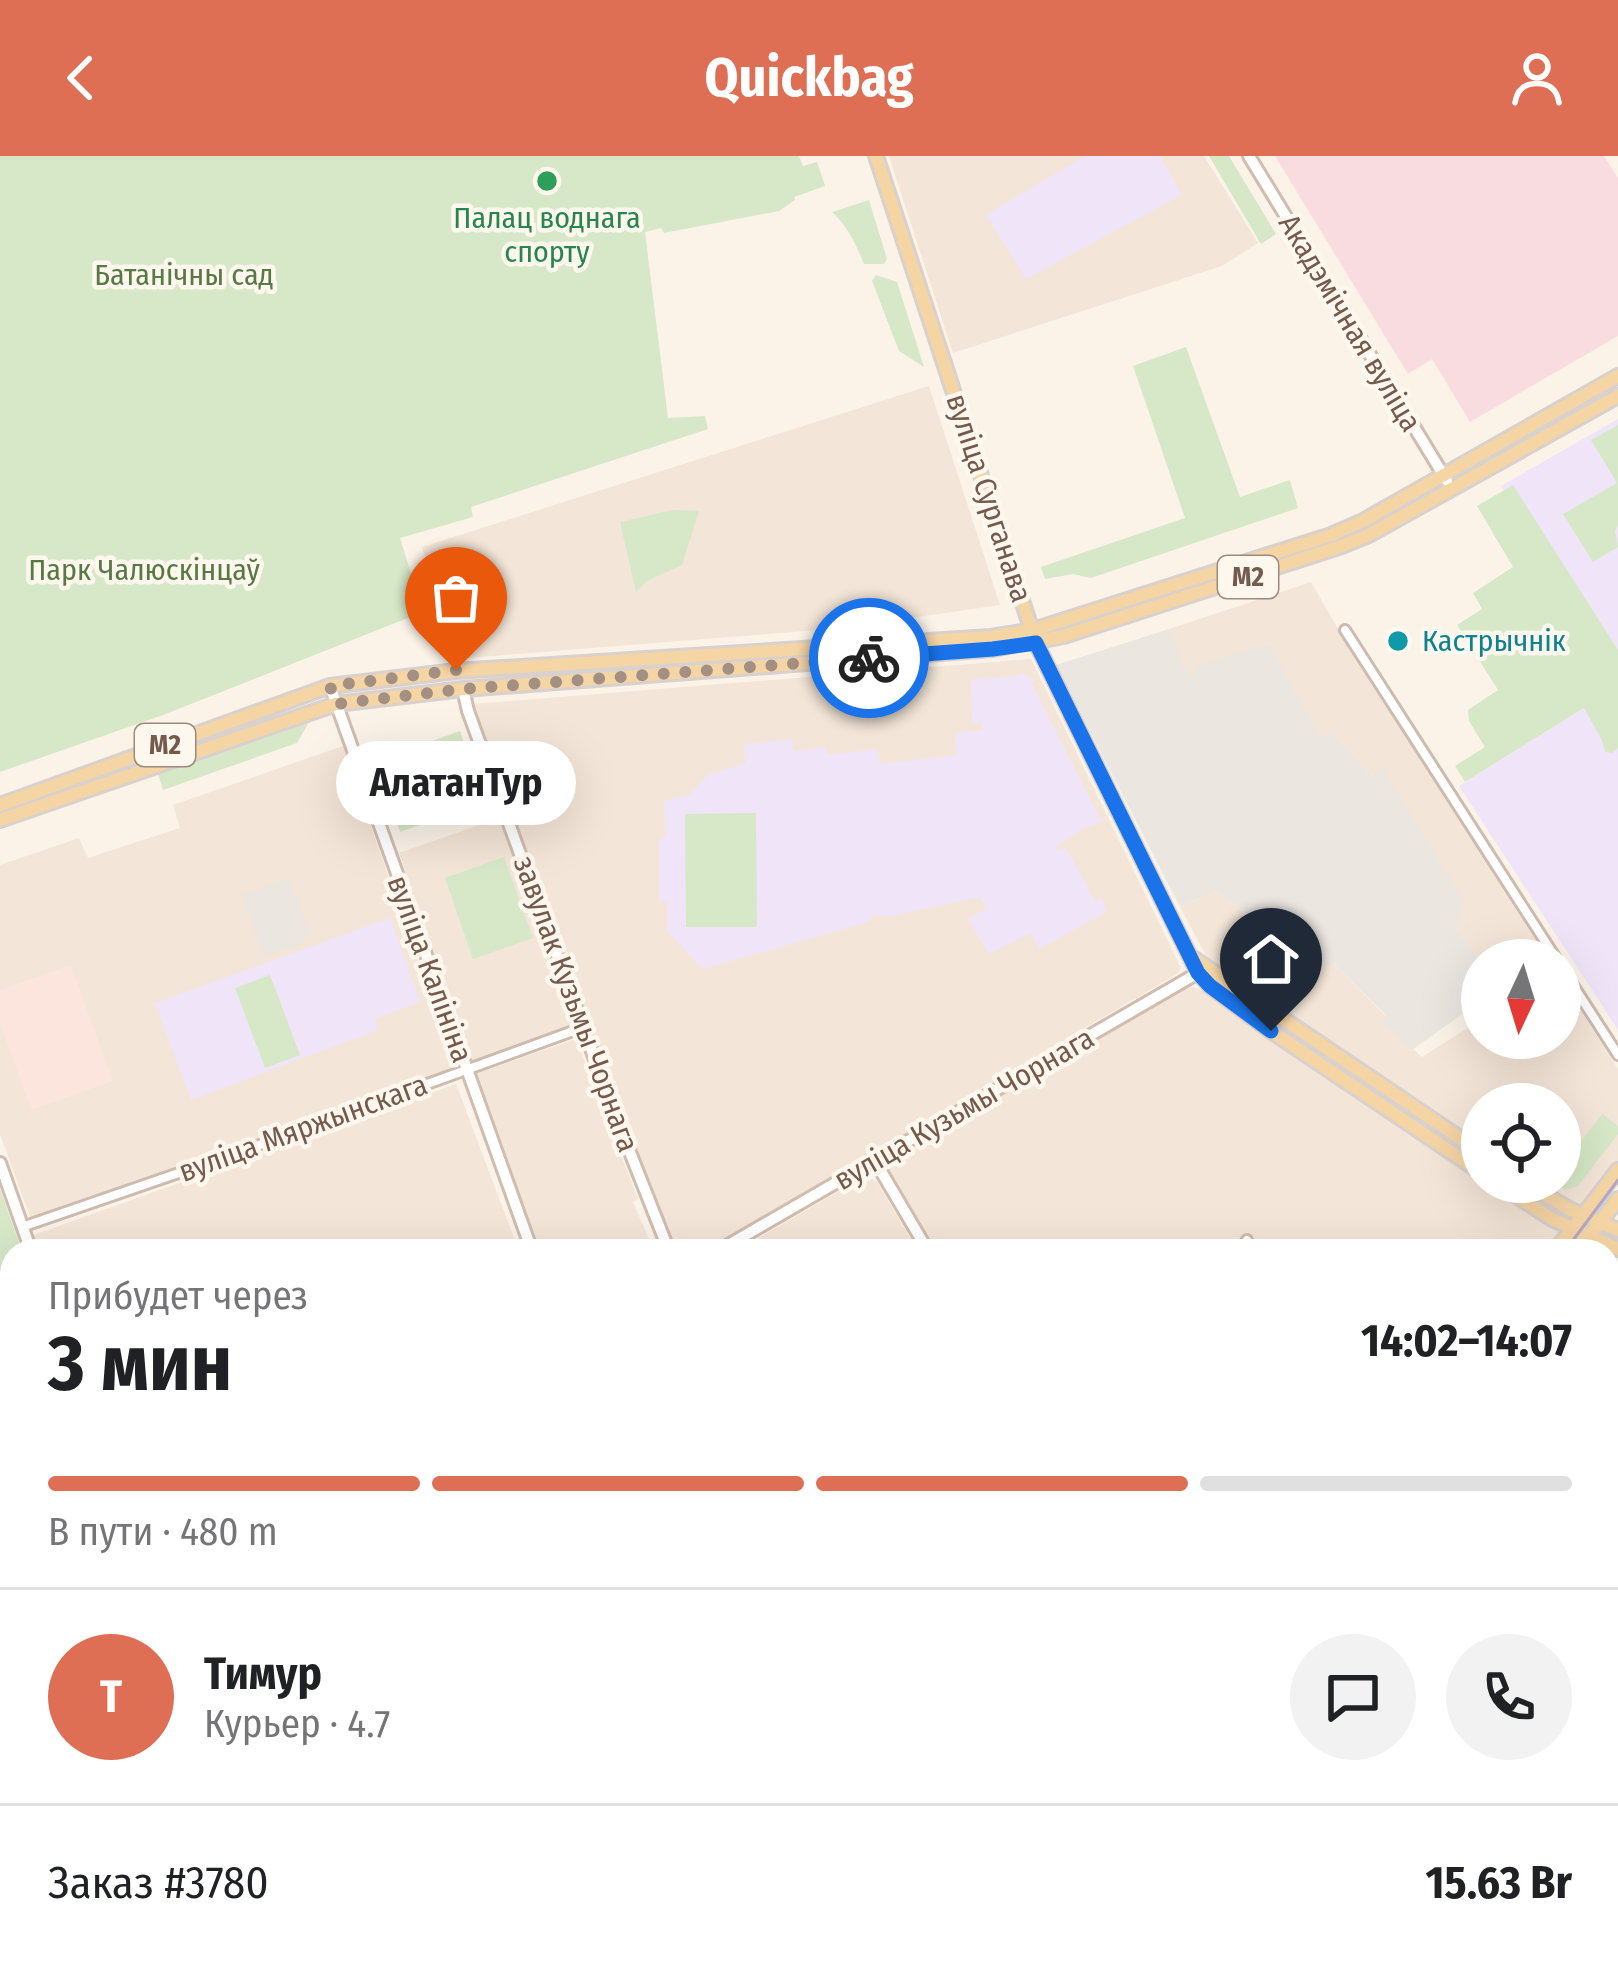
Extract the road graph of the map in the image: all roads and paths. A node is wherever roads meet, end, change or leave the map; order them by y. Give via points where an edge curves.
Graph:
1 (876, 156) edge
2 (1249, 156) edge
3 (1618, 376) edge
4 (1618, 396) edge
5 (1443, 476) junction
6 (1451, 489) junction
7 (1345, 630) dead end
8 (1035, 636) junction
9 (330, 686) junction
10 (463, 689) junction
11 (336, 704) junction
12 (0, 805) edge
13 (0, 820) edge
14 (1543, 939) edge
15 (1204, 970) junction
16 (1581, 998) edge
17 (584, 1027) junction
18 (1618, 1055) edge
19 (466, 1070) junction
20 (1461, 1139) edge
21 (1461, 1159) edge
22 (875, 1161) junction
23 (0, 1163) edge
24 (1618, 1170) edge
25 (1618, 1199) edge
26 (1527, 1203) edge
27 (1558, 1203) edge
28 (1582, 1215) junction
29 (1600, 1222) junction
30 (22, 1227) junction
31 (1572, 1228) junction
32 (1618, 1230) edge
33 (1590, 1235) junction
34 (26, 1239) edge
35 (528, 1239) edge
36 (664, 1239) edge
37 (739, 1239) edge
38 (921, 1239) edge
39 (1564, 1239) edge
40 (1587, 1239) edge
41 (1598, 1239) edge

1 - 8 main road, вуліца Сурганава
2 - 5 main road, Акадэмічная вуліца
3 - 5 main road, М2
4 - 6 main road, М2
5 - 6 main road, Акадэмічная вуліца
5 - 8 main road, М2 via 1330,536
6 - 8 main road, М2 via 1342,547 1081,631
7 - 14 street
8 - 9 main road, М2 via 456,670
8 - 10 main road, М2 via 993,649
8 - 15 main road, вуліца Сурганава
9 - 11 main road, вуліца Калініна
9 - 12 main road, М2
10 - 11 main road, М2
10 - 17 main road, завулак Кузьмы Чорнага
11 - 13 main road, М2
11 - 19 main road, вуліца Калініна
15 - 20 main road
15 - 21 main road, вуліца Сурганава via 1210,986 1271,1031
15 - 22 main road, вуліца Кузьмы Чорнага
16 - 18 street
17 - 19 street, вуліца Мяржынскага
17 - 36 main road, завулак Кузьмы Чорнага
19 - 30 street, вуліца Мяржынскага
19 - 35 main road, вуліца Калініна
22 - 37 main road, вуліца Кузьмы Чорнага
22 - 38 main road
23 - 30 main road
24 - 28 main road
25 - 29 main road
26 - 31 main road
27 - 28 main road
28 - 29 main road
28 - 31 main road
29 - 32 main road
29 - 33 main road
30 - 34 main road
31 - 33 main road
31 - 39 main road
33 - 40 main road
33 - 41 main road

